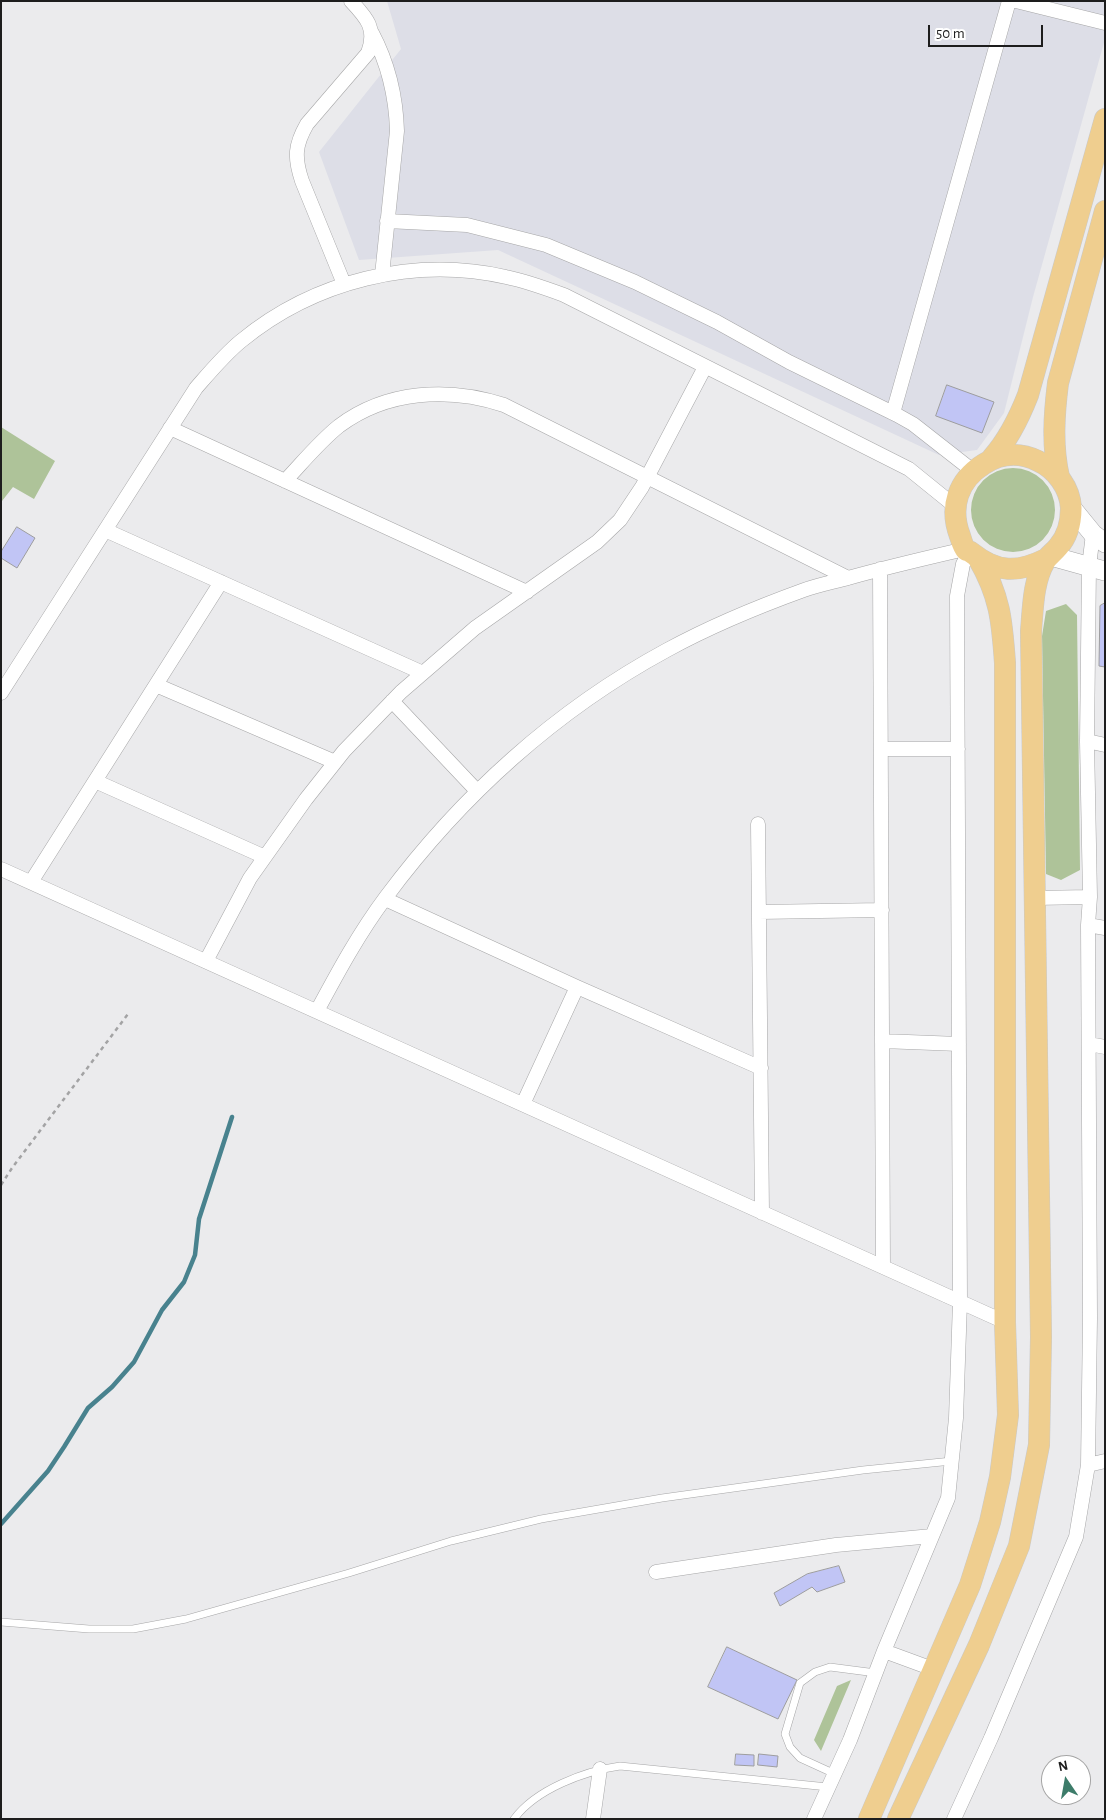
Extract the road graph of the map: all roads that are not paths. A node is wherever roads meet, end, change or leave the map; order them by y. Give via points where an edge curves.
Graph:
1 (351, 1) edge
2 (1009, 1) edge
3 (1016, 1) edge
4 (1105, 23) edge
5 (372, 33) junction
6 (1105, 119) edge
7 (1080, 212) junction
8 (1104, 215) edge
9 (387, 221) junction
10 (382, 274) junction
11 (344, 284) junction
12 (705, 366) junction
13 (893, 413) junction
14 (170, 428) junction
15 (992, 458) junction
16 (973, 471) junction
17 (648, 477) junction
18 (1059, 478) junction
19 (285, 481) junction
20 (956, 507) junction
21 (1071, 507) junction
22 (105, 530) junction
23 (1099, 539) edge
24 (971, 553) junction
25 (1048, 558) junction
26 (1097, 568) edge
27 (880, 569) junction
28 (848, 578) junction
29 (221, 582) junction
30 (526, 592) junction
31 (423, 673) junction
32 (156, 685) junction
33 (1, 693) edge
34 (392, 701) junction
35 (1087, 741) junction
36 (1105, 745) edge
37 (881, 749) junction
38 (958, 749) junction
39 (335, 762) junction
40 (95, 781) junction
41 (477, 791) junction
42 (758, 824) dead end
43 (265, 857) junction
44 (1, 868) edge
45 (31, 882) junction
46 (1090, 897) junction
47 (385, 898) junction
48 (1034, 898) junction
49 (882, 910) junction
50 (759, 912) junction
51 (1088, 925) junction
52 (1105, 928) edge
53 (206, 961) junction
54 (577, 987) junction
55 (317, 1011) junction
56 (882, 1041) junction
57 (959, 1044) junction
58 (1089, 1044) junction
59 (1105, 1047) edge
60 (761, 1068) junction
61 (523, 1104) junction
62 (762, 1213) junction
63 (883, 1267) junction
64 (960, 1302) junction
65 (1105, 1316) edge
66 (1090, 1318) junction
67 (1006, 1322) junction
68 (952, 1461) junction
69 (1105, 1462) edge
70 (1088, 1465) junction
71 (932, 1536) junction
72 (656, 1572) dead end
73 (1, 1622) edge
74 (884, 1651) junction
75 (933, 1669) junction
76 (876, 1673) junction
77 (600, 1769) junction
78 (835, 1774) junction
79 (829, 1787) junction
80 (514, 1819) edge
81 (593, 1819) edge
82 (814, 1819) edge
83 (869, 1819) edge
84 (898, 1819) edge
85 (954, 1819) edge

1 - 5 street via 370,24
2 - 13 street
3 - 4 street
5 - 9 street via 388,69 396,104 397,131
5 - 11 street via 368,53 307,124 296,151 302,180
6 - 7 main road
7 - 8 main road
7 - 15 main road via 1028,395 1005,444
8 - 18 main road via 1058,383 1054,435
9 - 10 street
9 - 13 street via 467,224 546,245 652,290
10 - 11 street
10 - 12 street via 444,270 505,276 535,284 564,295
11 - 14 street via 293,306 240,342 196,388
12 - 17 street
12 - 20 street via 909,469
13 - 16 street via 913,424
14 - 19 street
14 - 22 street
15 - 16 main road
15 - 18 main road via 1010,454 1029,456 1046,464
16 - 20 main road via 963,483
17 - 19 street via 504,405 466,395 429,394 393,401 357,415 326,437
17 - 28 street
17 - 30 street via 632,504 609,532
18 - 21 main road
19 - 30 street
20 - 24 main road via 957,528
21 - 23 main road
21 - 25 main road via 1067,534
22 - 29 street
22 - 33 street
23 - 26 street
24 - 25 main road via 994,567 1012,570 1030,567
24 - 27 street
24 - 38 street via 963,564 957,596
24 - 67 main road via 991,580 999,606 1005,663
25 - 26 main road
25 - 48 main road via 1038,578 1031,631
26 - 35 street
27 - 28 street
27 - 37 street
28 - 41 street via 735,617 667,650 602,689 541,734
29 - 31 street
29 - 32 street
30 - 31 street via 476,628
31 - 34 street
32 - 39 street
32 - 40 street
34 - 39 street
34 - 41 street
35 - 36 street
35 - 46 street
37 - 38 street
37 - 49 street
38 - 57 street
39 - 43 street
40 - 43 street
40 - 45 street
41 - 47 street via 432,839
42 - 50 street
43 - 53 street via 241,894
44 - 45 street
45 - 53 street
46 - 48 street
46 - 51 street
47 - 54 street
47 - 55 street
48 - 84 main road via 1042,1337 1039,1445 1019,1546 979,1645
49 - 50 street
49 - 56 street
50 - 60 street
51 - 52 street
51 - 58 street
53 - 55 street
54 - 60 street
54 - 61 street
55 - 61 street
56 - 57 street
56 - 63 street
57 - 64 street
58 - 59 street
58 - 66 street
60 - 62 street
61 - 62 street
62 - 63 street
63 - 64 street
64 - 67 street
64 - 68 street
65 - 66 street
66 - 70 street
67 - 75 main road via 1008,1415 1000,1477 970,1585
68 - 71 street via 948,1498
68 - 73 lane via 662,1498 541,1519 451,1541 186,1619 133,1629
69 - 70 street
70 - 85 street via 1076,1537
71 - 72 street via 836,1545
71 - 74 street
74 - 75 street
74 - 76 street
75 - 83 main road
76 - 78 street
76 - 78 lane via 830,1668 815,1672 800,1683 785,1734 790,1747 800,1758
77 - 79 lane via 620,1766
77 - 80 lane via 543,1792
77 - 81 street
78 - 79 street
79 - 82 street

